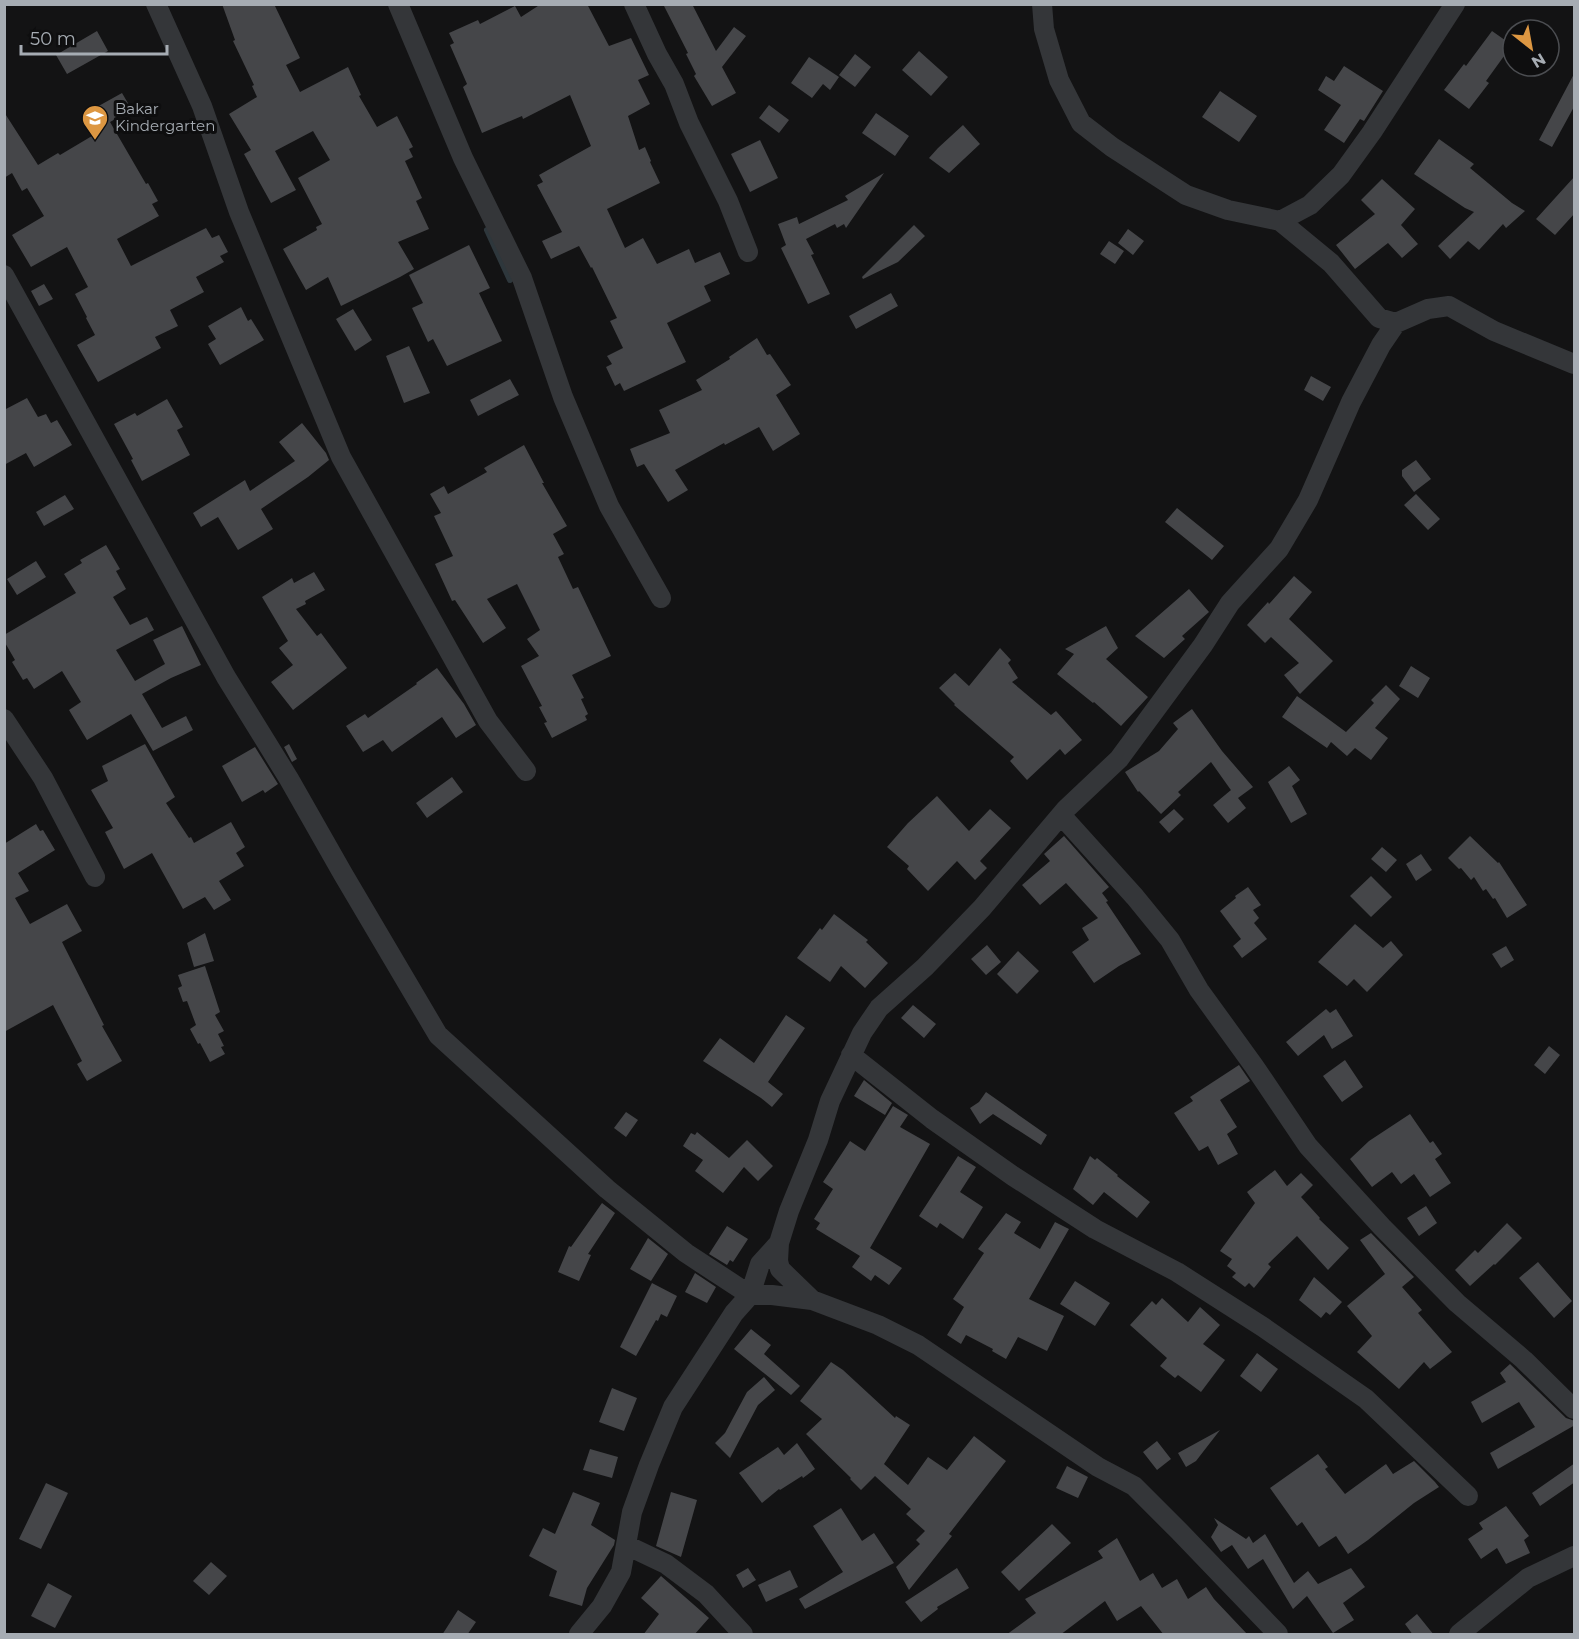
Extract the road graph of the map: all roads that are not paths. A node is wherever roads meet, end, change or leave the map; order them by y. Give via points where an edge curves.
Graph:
1 (156, 4) edge
2 (398, 4) edge
3 (634, 4) edge
4 (1042, 4) edge
5 (1455, 4) edge
6 (1280, 221) junction
7 (748, 252) dead end
8 (6, 283) edge
9 (1396, 323) junction
10 (1575, 364) edge
11 (661, 598) dead end
12 (4, 719) edge
13 (526, 771) dead end
14 (1061, 815) junction
15 (95, 877) dead end
16 (851, 1055) junction
17 (779, 1243) junction
18 (750, 1295) junction
19 (812, 1300) junction
20 (1575, 1409) edge
21 (1467, 1496) dead end
22 (626, 1545) junction
23 (1575, 1556) edge
24 (579, 1635) edge
25 (743, 1635) edge
26 (1278, 1635) edge
27 (1459, 1635) edge

1 - 13 street via 202,106 239,212 340,457 488,721
2 - 11 street via 464,158 522,278 563,397 609,506
3 - 7 street via 728,201
4 - 6 street via 1044,28 1059,80 1081,123 1186,195 1228,210
5 - 6 street via 1341,175 1310,205
6 - 9 street via 1331,263 1379,318
8 - 18 street via 226,677 438,1035 607,1189 686,1253
9 - 10 street via 1428,309 1449,306 1494,331
9 - 14 street via 1351,402 1308,500 1278,549 1230,603 1119,759
12 - 15 street via 43,778
14 - 16 street via 982,908 879,1008
14 - 20 street via 1170,940 1199,990 1308,1146 1457,1303
16 - 17 street via 830,1101
16 - 21 street via 1013,1176 1095,1229 1177,1272 1254,1320 1366,1399
17 - 18 street via 760,1264
17 - 19 street via 780,1269
18 - 19 street
18 - 22 street via 734,1312 673,1407 632,1512
19 - 26 street via 918,1345 1098,1467 1134,1486
22 - 24 street via 621,1572 602,1606
22 - 25 street via 666,1564 706,1594
23 - 27 street via 1528,1578

